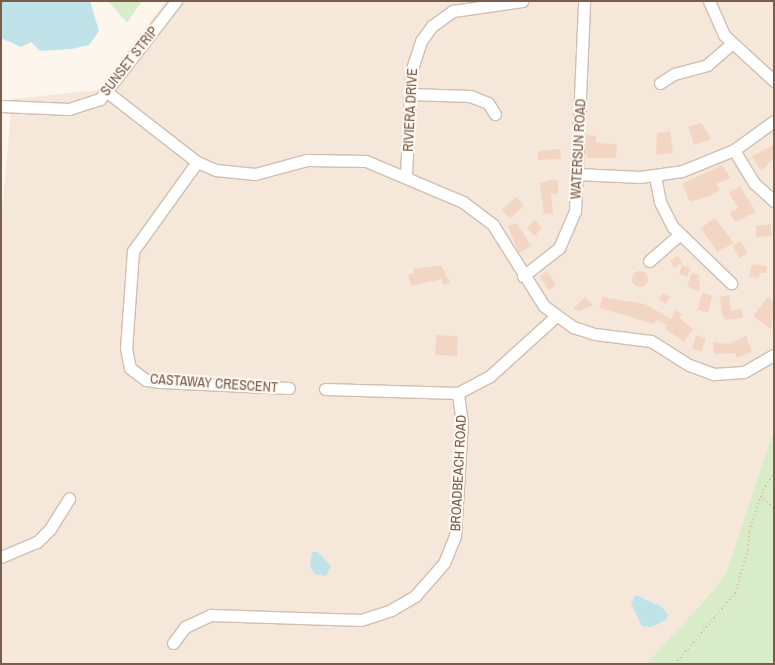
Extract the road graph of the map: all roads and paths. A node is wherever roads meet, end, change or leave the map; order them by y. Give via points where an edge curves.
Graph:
1 (176, 1) edge
2 (522, 1) edge
3 (584, 1) edge
4 (709, 1) edge
5 (732, 43) junction
6 (774, 81) edge
7 (660, 83) dead end
8 (107, 92) junction
9 (410, 94) junction
10 (1, 106) edge
11 (495, 114) dead end
12 (774, 121) edge
13 (734, 150) junction
14 (197, 162) junction
15 (577, 174) junction
16 (406, 175) junction
17 (655, 176) junction
18 (774, 201) edge
19 (679, 235) junction
20 (649, 261) dead end
21 (523, 276) junction
22 (730, 283) dead end
23 (555, 317) junction
24 (774, 355) edge
25 (289, 388) dead end
26 (325, 389) dead end
27 (458, 394) junction
28 (774, 473) edge
29 (761, 496) junction
30 (69, 499) dead end
31 (774, 508) edge
32 (1, 556) edge
33 (173, 643) dead end
34 (675, 664) edge

1 - 8 street, SUNSET STRIP
2 - 9 street, RIVIERA DRIVE via 462,8 439,20 415,52
3 - 15 street, WATERSUN ROAD
4 - 5 street via 716,24
5 - 6 street
5 - 7 street via 707,65 674,74
8 - 10 street, SUNSET STRIP via 92,104 76,108
8 - 14 street
9 - 11 street via 470,96 488,103
9 - 16 street, RIVIERA DRIVE
12 - 13 street
13 - 17 street via 696,167
13 - 18 street via 754,183
14 - 16 street via 229,173 255,174 307,160 352,159
14 - 25 street, CASTAWAY CRESCENT via 133,251 126,348 130,368 146,380 160,382
15 - 17 street
15 - 21 street, WATERSUN ROAD via 575,210 564,239 546,261
16 - 21 street via 463,202 488,219
17 - 19 street via 663,208
19 - 20 street
19 - 22 street
21 - 23 street
23 - 24 street via 595,334 651,341 689,365 714,374 751,370
23 - 27 street via 490,376
26 - 27 street
27 - 33 street, BROADBEACH ROAD via 462,423 455,536 444,563 416,596 391,610 361,620 211,615 185,627
28 - 29 path
29 - 31 path
29 - 34 path via 749,531 748,549 735,593
30 - 32 street via 54,524 37,542

